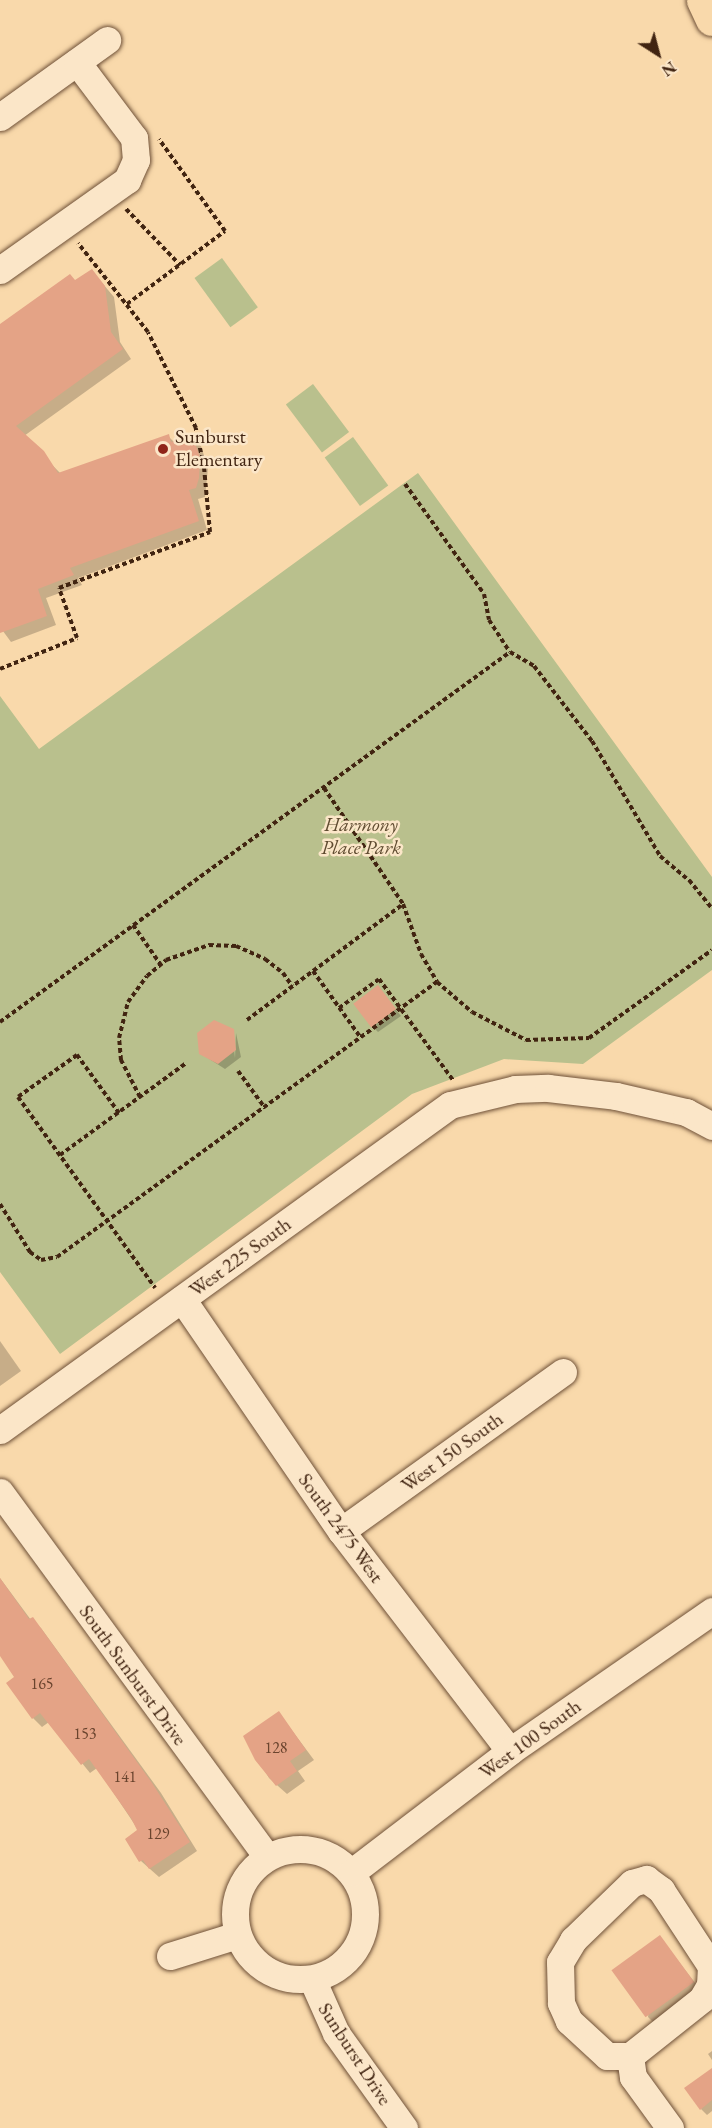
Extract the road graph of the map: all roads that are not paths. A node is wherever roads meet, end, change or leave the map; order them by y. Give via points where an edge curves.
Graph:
1 (703, 0) edge
2 (712, 19) edge
3 (106, 40) dead end
4 (77, 62) junction
5 (0, 117) edge
6 (0, 270) edge
7 (712, 1126) edge
8 (182, 1299) junction
9 (563, 1372) dead end
10 (0, 1430) edge
11 (0, 1492) edge
12 (341, 1531) junction
13 (712, 1611) edge
14 (510, 1751) junction
15 (267, 1857) junction
16 (352, 1872) junction
17 (237, 1935) junction
18 (170, 1956) dead end
19 (312, 1979) junction
20 (630, 2056) junction
21 (404, 2128) edge
22 (670, 2128) edge

1 - 2 main road
3 - 4 street
4 - 5 street
4 - 6 street via 134,138 136,160 127,180
7 - 8 street, West 225 South via 686,1112 582,1090 515,1089 450,1105
8 - 10 street, West 225 South
8 - 12 street, South 2475 West
9 - 12 street, West 150 South
11 - 15 street, South Sunburst Drive
12 - 14 street, South 2475 West
13 - 14 street, West 100 South
14 - 16 street, West 100 South
15 - 16 street via 303,1848 321,1851
15 - 17 street via 250,1871 238,1890 234,1912
16 - 19 street via 362,1892 366,1914 362,1936 350,1956 333,1970
17 - 18 street
17 - 19 street via 246,1952 275,1975
19 - 21 street, Sunburst Drive via 336,2033
20 - 20 street via 702,1999 711,1966 661,1890 646,1880 632,1883 582,1932 560,1962 561,2002 569,2020 607,2056
20 - 22 street via 633,2077

